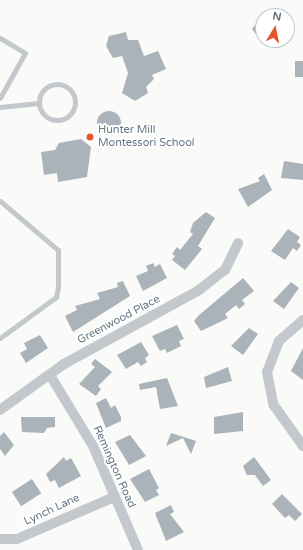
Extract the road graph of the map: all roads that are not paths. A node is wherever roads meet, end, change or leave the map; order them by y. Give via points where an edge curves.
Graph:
1 (0, 38) edge
2 (0, 98) edge
3 (39, 103) junction
4 (0, 107) edge
5 (0, 201) edge
6 (238, 243) dead end
7 (303, 320) edge
8 (0, 338) edge
9 (50, 375) junction
10 (0, 410) edge
11 (303, 446) edge
12 (114, 497) junction
13 (0, 539) edge
14 (138, 550) edge

1 - 2 lane via 25,53
3 - 3 lane via 48,118 60,120 70,114 75,98 69,88 58,84 42,92
3 - 4 lane
5 - 8 lane via 58,250 56,297
6 - 9 street, Greenwood Place via 225,270 200,290 104,340
7 - 11 street via 279,341 269,361 267,378 273,404
9 - 10 street, Greenwood Place
9 - 12 street, Remington Road via 93,446
12 - 13 street, Lynch Lane via 16,539
12 - 14 street, Remington Road

